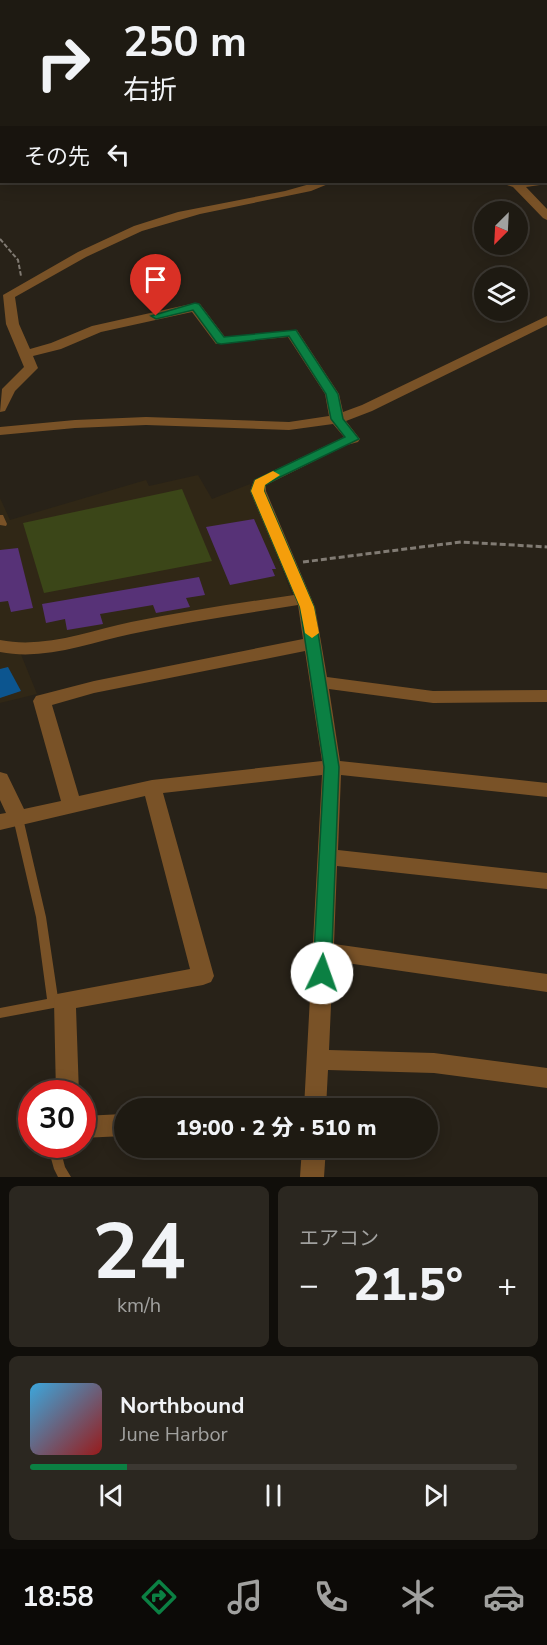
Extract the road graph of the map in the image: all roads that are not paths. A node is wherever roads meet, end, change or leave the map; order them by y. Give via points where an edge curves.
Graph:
1 (324, 183) edge
2 (508, 183) edge
3 (537, 183) edge
4 (517, 185) junction
5 (547, 216) edge
6 (547, 320) edge
7 (26, 354) junction
8 (0, 408) edge
9 (337, 419) junction
10 (0, 431) edge
11 (303, 598) junction
12 (314, 643) junction
13 (0, 646) edge
14 (320, 682) junction
15 (547, 696) edge
16 (332, 767) junction
17 (0, 779) edge
18 (152, 787) junction
19 (547, 790) edge
20 (72, 805) junction
21 (9, 820) edge
22 (327, 856) junction
23 (547, 881) edge
24 (323, 951) junction
25 (547, 983) edge
26 (59, 1002) junction
27 (0, 1012) edge
28 (318, 1060) junction
29 (547, 1078) edge
30 (67, 1080) edge
31 (316, 1098) edge
32 (114, 1125) edge
33 (96, 1126) edge
34 (57, 1158) edge
35 (313, 1158) edge
36 (65, 1177) edge
37 (312, 1177) edge

1 - 7 street via 158,221 9,295 14,336
2 - 4 street
3 - 4 street
4 - 5 street
6 - 9 street
7 - 8 street via 31,368 9,389
7 - 9 street via 97,329 195,306 221,341 292,333 332,394
9 - 10 street via 289,426 146,421
9 - 11 street via 352,439 259,483 260,500
11 - 12 street
11 - 13 street via 33,649
12 - 14 street
12 - 20 street via 42,701
14 - 15 street via 433,697
14 - 16 street
16 - 18 street
16 - 19 street
16 - 22 street
17 - 21 street
18 - 20 street
18 - 26 street via 204,976
20 - 21 street
21 - 26 lane via 41,917
22 - 23 street
22 - 24 street
24 - 25 street
24 - 28 street
26 - 27 lane
26 - 30 street
28 - 29 street via 434,1063
28 - 31 street
32 - 33 street
34 - 36 lane
35 - 37 street

